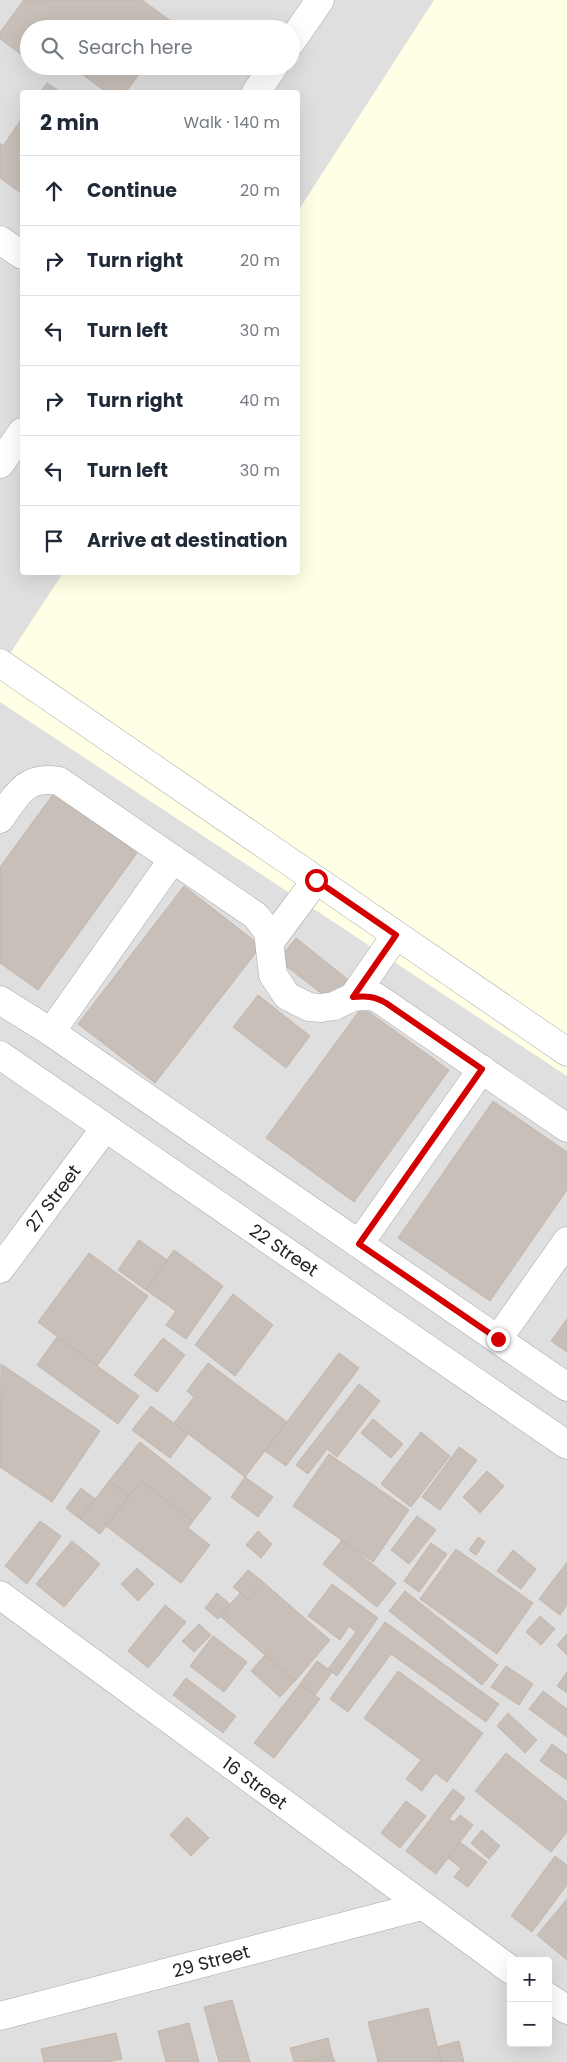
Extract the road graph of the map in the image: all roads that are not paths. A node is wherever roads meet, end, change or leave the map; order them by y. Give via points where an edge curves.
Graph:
1 (320, 0) edge
2 (300, 29) edge
3 (268, 75) edge
4 (257, 90) edge
5 (0, 240) edge
6 (20, 254) edge
7 (20, 435) edge
8 (0, 464) edge
9 (0, 663) edge
10 (0, 818) edge
11 (173, 859) junction
12 (316, 880) junction
13 (396, 935) junction
14 (270, 942) junction
15 (353, 997) junction
16 (0, 1000) edge
17 (50, 1032) junction
18 (567, 1052) edge
19 (0, 1056) edge
20 (482, 1069) junction
21 (105, 1128) junction
22 (567, 1128) edge
23 (567, 1241) edge
24 (359, 1244) junction
25 (0, 1269) edge
26 (498, 1339) junction
27 (567, 1387) edge
28 (567, 1445) edge
29 (0, 1595) edge
30 (422, 1906) junction
31 (507, 1967) edge
32 (552, 2000) edge
33 (567, 2010) edge
34 (0, 2016) edge

1 - 2 street
3 - 4 street
5 - 6 street
7 - 8 street
9 - 12 street
10 - 11 street via 22,788 40,780 59,781
11 - 14 street via 256,916 263,923
11 - 17 street
12 - 13 street
12 - 14 street
13 - 15 street
13 - 18 street
14 - 15 street via 272,975 286,996 309,1007 321,1008
15 - 20 street via 376,997
16 - 17 street
17 - 24 street
19 - 21 street, 22 Street
20 - 22 street
20 - 24 street
21 - 25 street, 27 Street
21 - 28 street, 22 Street
23 - 26 street
24 - 26 street
26 - 27 street
29 - 30 street, 16 Street
30 - 31 street, 16 Street
30 - 34 street, 29 Street
32 - 33 street

